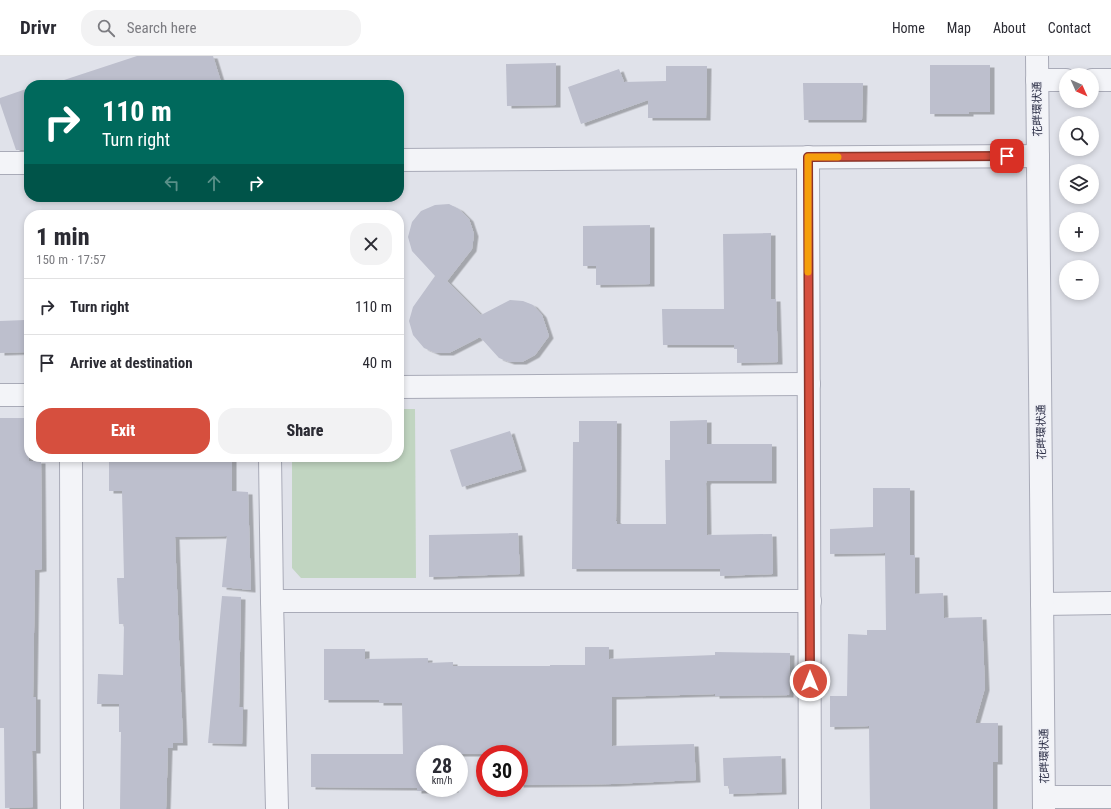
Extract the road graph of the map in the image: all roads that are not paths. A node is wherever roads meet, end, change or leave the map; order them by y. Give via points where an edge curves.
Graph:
1 (1037, 56) edge
2 (1037, 80) junction
3 (1059, 80) edge
4 (1099, 80) edge
5 (1111, 80) edge
6 (1038, 156) junction
7 (808, 157) junction
8 (404, 160) edge
9 (0, 163) edge
10 (24, 163) edge
11 (809, 384) junction
12 (404, 387) edge
13 (0, 395) edge
14 (24, 395) edge
15 (71, 462) edge
16 (270, 462) edge
17 (810, 601) junction
18 (272, 602) junction
19 (1111, 603) edge
20 (1042, 604) junction
21 (1111, 796) edge
22 (1044, 803) edge
23 (72, 809) edge
24 (276, 809) edge
25 (810, 809) edge

1 - 2 street, 花畔環状通
2 - 3 street
2 - 6 street, 花畔環状通
4 - 5 street
6 - 7 street
6 - 20 street, 花畔環状通
7 - 8 street
7 - 11 street
9 - 10 street
11 - 12 street
11 - 17 street
13 - 14 street
15 - 23 street
16 - 18 street
17 - 18 street
17 - 25 street
18 - 24 street
19 - 20 street
20 - 22 street, 花畔環状通
21 - 22 street

